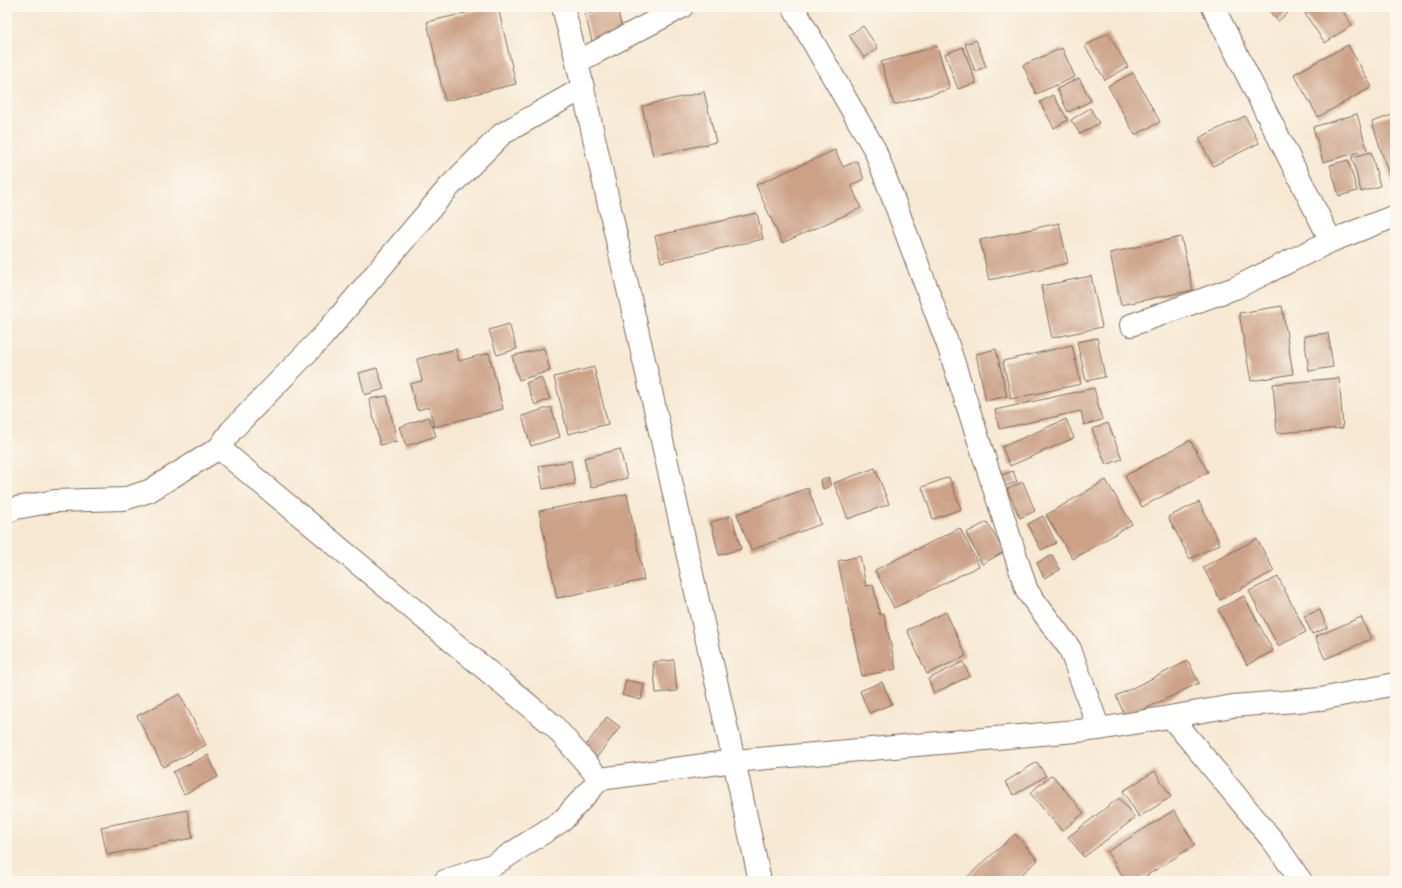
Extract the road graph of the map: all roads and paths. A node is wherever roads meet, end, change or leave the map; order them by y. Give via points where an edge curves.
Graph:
1 (563, 7) edge
2 (682, 7) edge
3 (793, 7) edge
4 (1213, 7) edge
5 (577, 62) junction
6 (583, 88) junction
7 (1395, 216) edge
8 (1331, 241) junction
9 (1131, 325) dead end
10 (220, 448) junction
11 (7, 512) edge
12 (1395, 684) edge
13 (1171, 717) junction
14 (1099, 729) junction
15 (734, 761) junction
16 (600, 779) junction
17 (495, 872) edge
18 (445, 881) edge
19 (760, 881) edge
20 (1301, 881) edge

1 - 5 street
2 - 5 street
3 - 14 street via 875,150 948,345 1027,590 1070,649
4 - 8 street
5 - 6 street
6 - 10 street via 502,134 448,188 324,335 231,431
6 - 15 street
7 - 8 street
8 - 9 street via 1234,288
10 - 11 street via 149,491 124,500 55,501
10 - 16 street via 554,726
12 - 13 street via 1321,699 1233,706
13 - 14 street
13 - 20 street via 1274,842
14 - 15 street
15 - 16 street
15 - 19 street
16 - 17 street via 563,820
17 - 18 street

